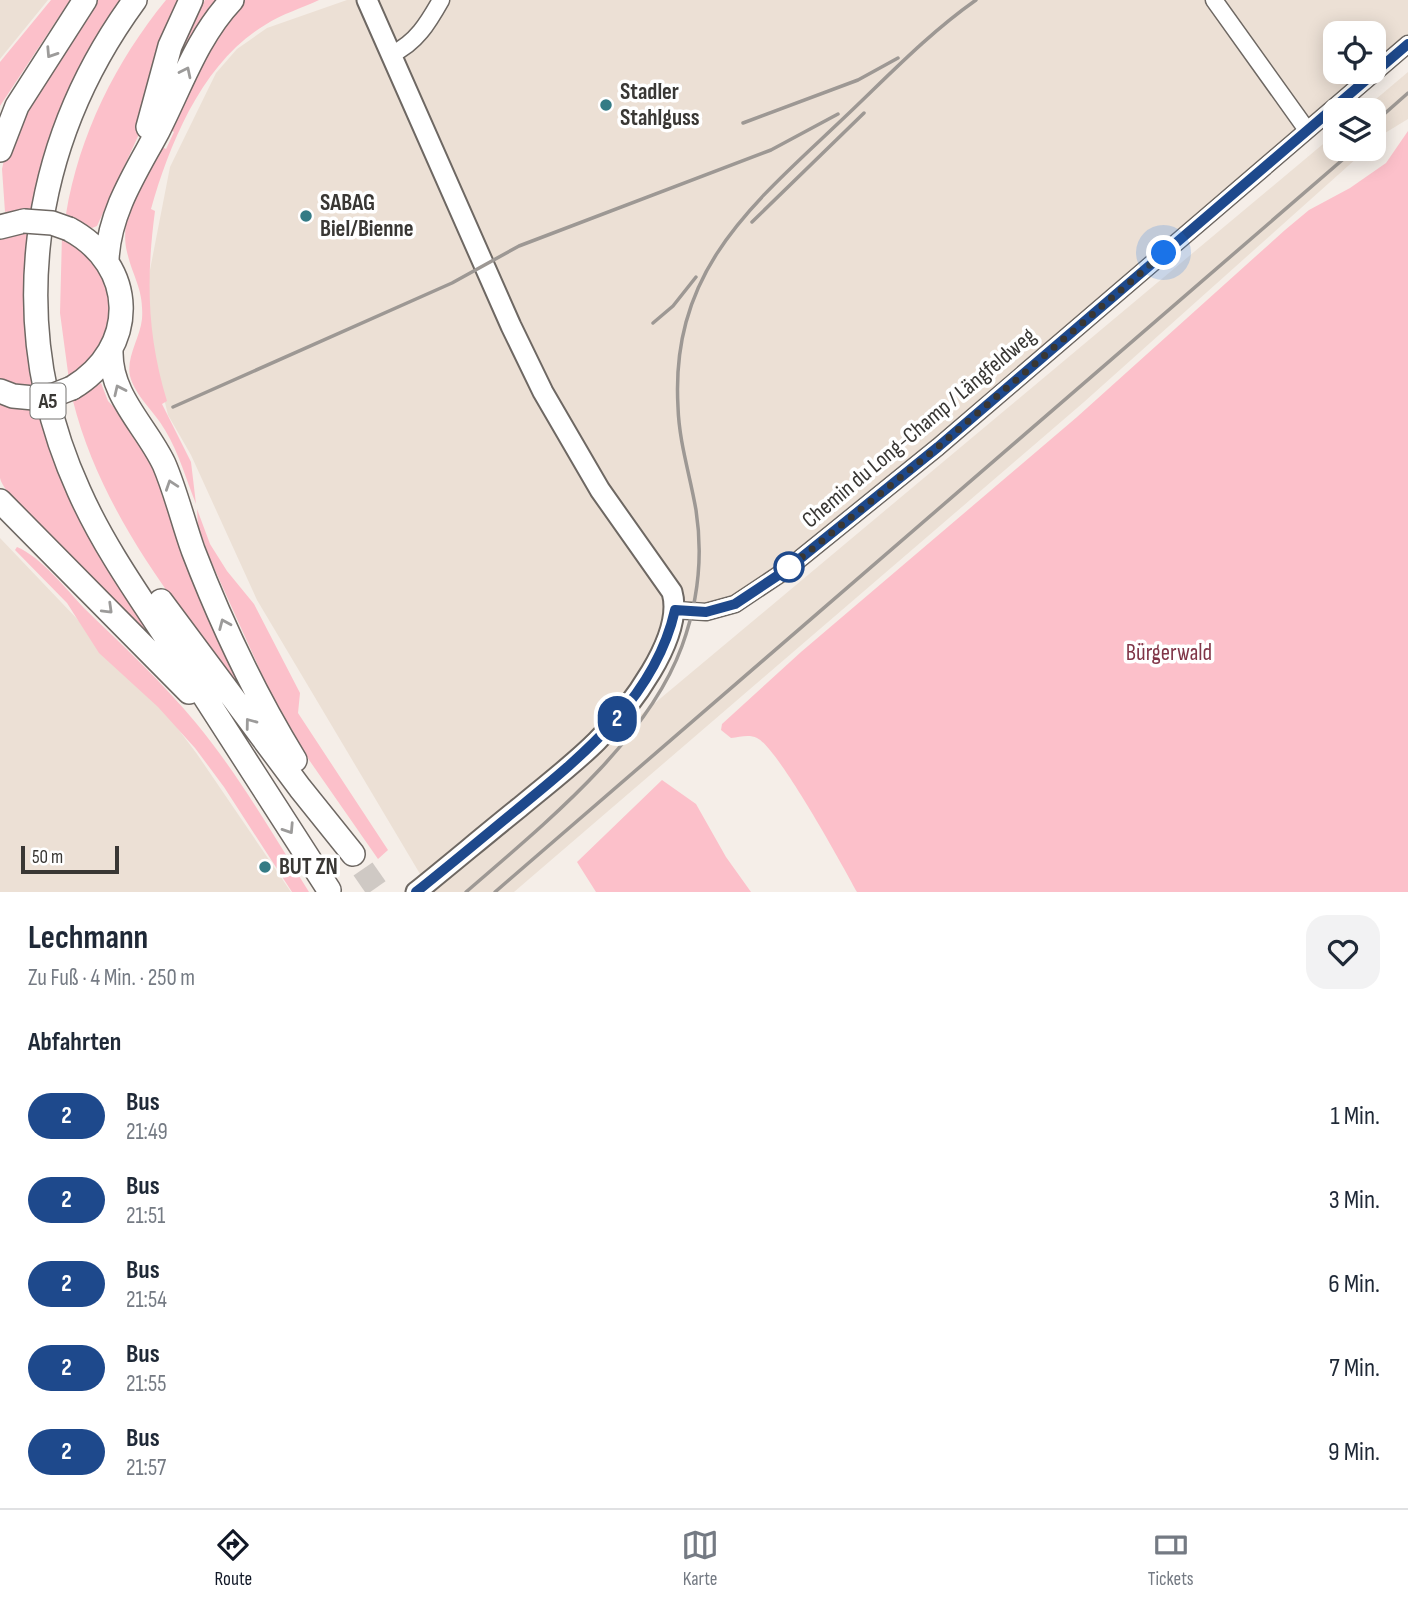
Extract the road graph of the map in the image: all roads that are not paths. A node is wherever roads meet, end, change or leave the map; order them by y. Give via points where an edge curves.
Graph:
1 (85, 0) edge
2 (135, 0) edge
3 (152, 0) edge
4 (191, 0) edge
5 (232, 0) edge
6 (367, 0) edge
7 (441, 0) edge
8 (1213, 0) edge
9 (1408, 44) edge
10 (392, 54) junction
11 (17, 106) junction
12 (0, 123) edge
13 (1307, 130) junction
14 (0, 150) edge
15 (132, 176) junction
16 (0, 227) edge
17 (107, 260) junction
18 (111, 351) junction
19 (0, 391) edge
20 (0, 496) edge
21 (0, 501) edge
22 (23, 525) junction
23 (675, 610) junction
24 (251, 772) junction
25 (329, 890) edge
26 (416, 892) edge

1 -> 11 highway
2 - 24 highway, A5 via 90,69 50,172 36,271 41,367 64,454 92,517
3 - 18 highway, A5 via 103,74 66,164 49,269 58,384 83,466 132,559 358,861 270,718 234,649 162,460 116,384
4 - 15 highway via 165,60
15 -> 5 highway via 198,49
6 - 10 main road
7 - 10 street via 423,30
8 - 13 street
9 - 13 street, Chemin du Long-Champ / Längfeldweg
10 - 23 main road via 543,392 600,490 672,592
11 - 12 highway
11 - 14 highway
13 - 23 street, Chemin du Long-Champ / Längfeldweg via 938,447 786,570 735,604 706,612
15 - 17 highway via 110,229
16 - 17 highway, bridge via 24,221 52,223 89,241
17 - 18 highway via 122,310
18 - 19 highway, bridge via 92,374 54,395 34,398
20 - 22 highway
21 - 22 highway
22 -> 24 highway via 182,683
23 - 26 main road via 663,647 615,721 556,777
24 -> 25 highway, A5

